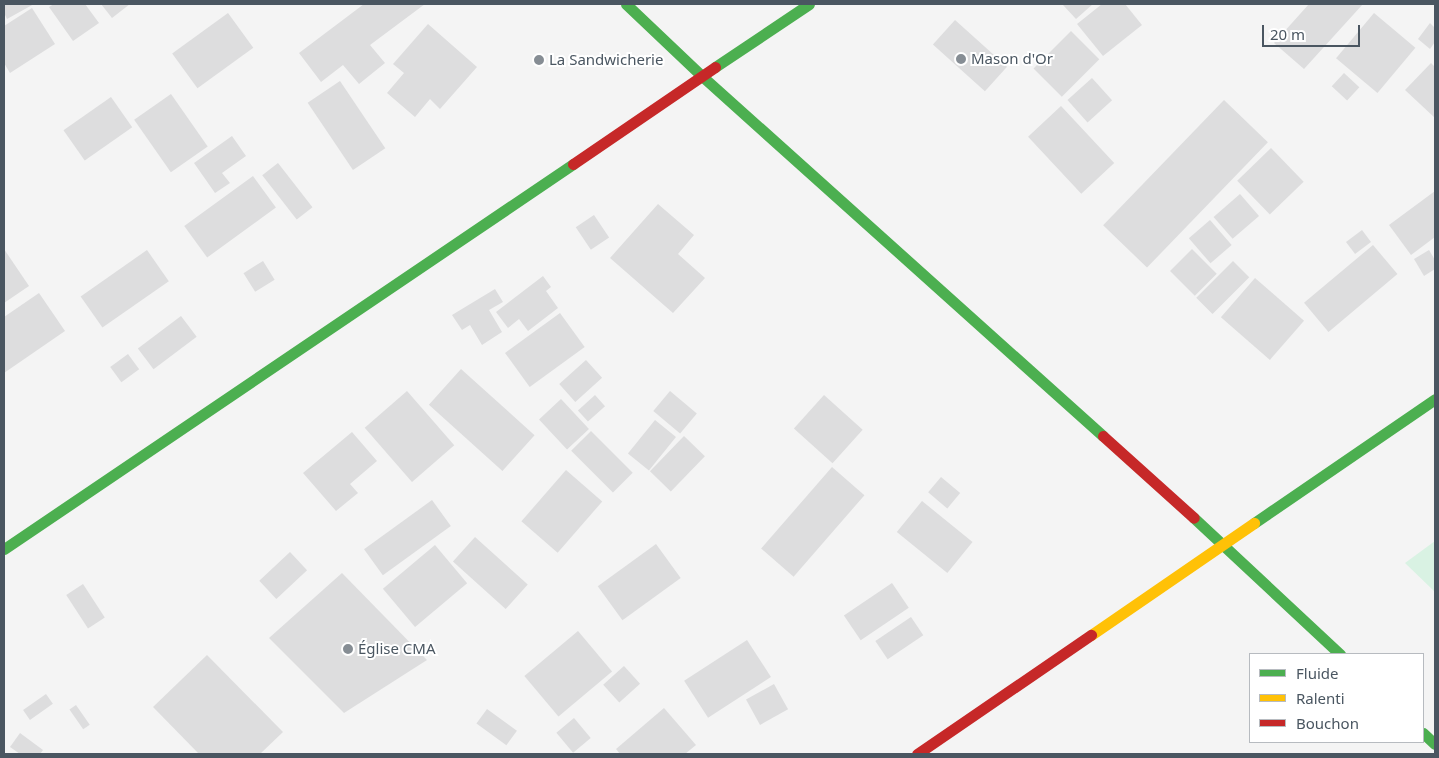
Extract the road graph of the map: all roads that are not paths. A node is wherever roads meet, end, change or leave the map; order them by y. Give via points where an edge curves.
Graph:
1 (626, 4) edge
2 (809, 4) edge
3 (703, 77) junction
4 (1435, 398) edge
5 (1223, 544) junction
6 (4, 549) edge
7 (1339, 653) edge
8 (1424, 734) edge
9 (1435, 744) edge
10 (917, 754) edge

1 - 3 street
2 - 3 street
3 - 5 street
3 - 6 street
4 - 5 street
5 - 7 street
5 - 10 street
8 - 9 street

